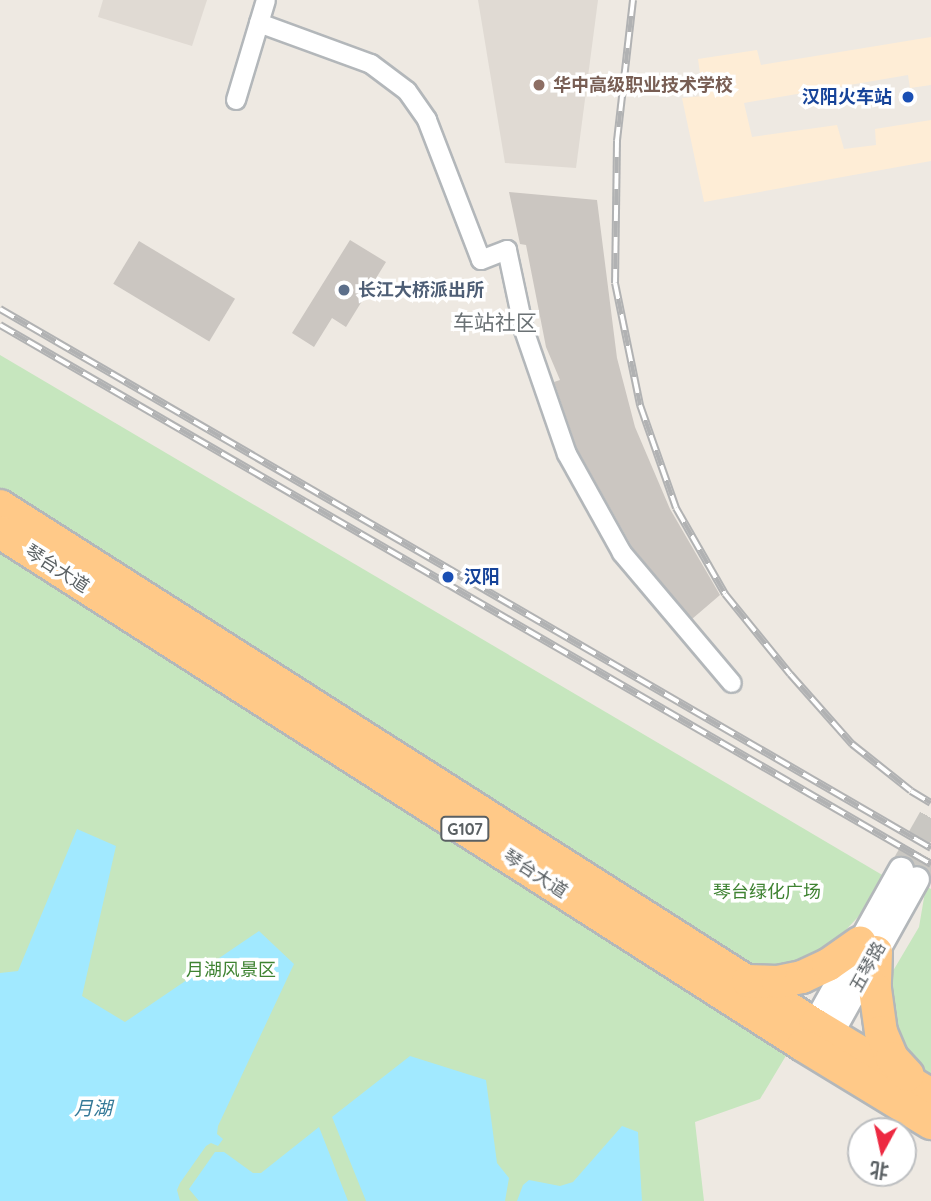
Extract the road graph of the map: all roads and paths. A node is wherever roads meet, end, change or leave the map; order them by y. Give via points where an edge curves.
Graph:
1 (266, 0) edge
2 (258, 23) junction
3 (236, 100) dead end
4 (0, 506) edge
5 (0, 532) edge
6 (732, 683) dead end
7 (909, 874) tunnel mouth
8 (868, 947) junction
9 (748, 981) junction
10 (817, 1040) junction
11 (928, 1093) edge
12 (931, 1123) edge

1 - 2 street
2 - 3 street
2 - 6 street via 371,64 407,91 427,120 481,260 507,250 524,330 567,454 636,572
4 - 9 highway, 琴台大道 / G107
5 - 10 highway, 琴台大道 / G107
7 - 8 main road, 五琴路
8 - 9 highway via 802,977
8 - 10 main road, 五琴路
8 - 11 highway via 883,1041 899,1066
9 - 10 highway, 琴台大道 / G107
10 - 11 highway, 琴台大道 / G107
10 - 12 highway, 琴台大道 / G107

